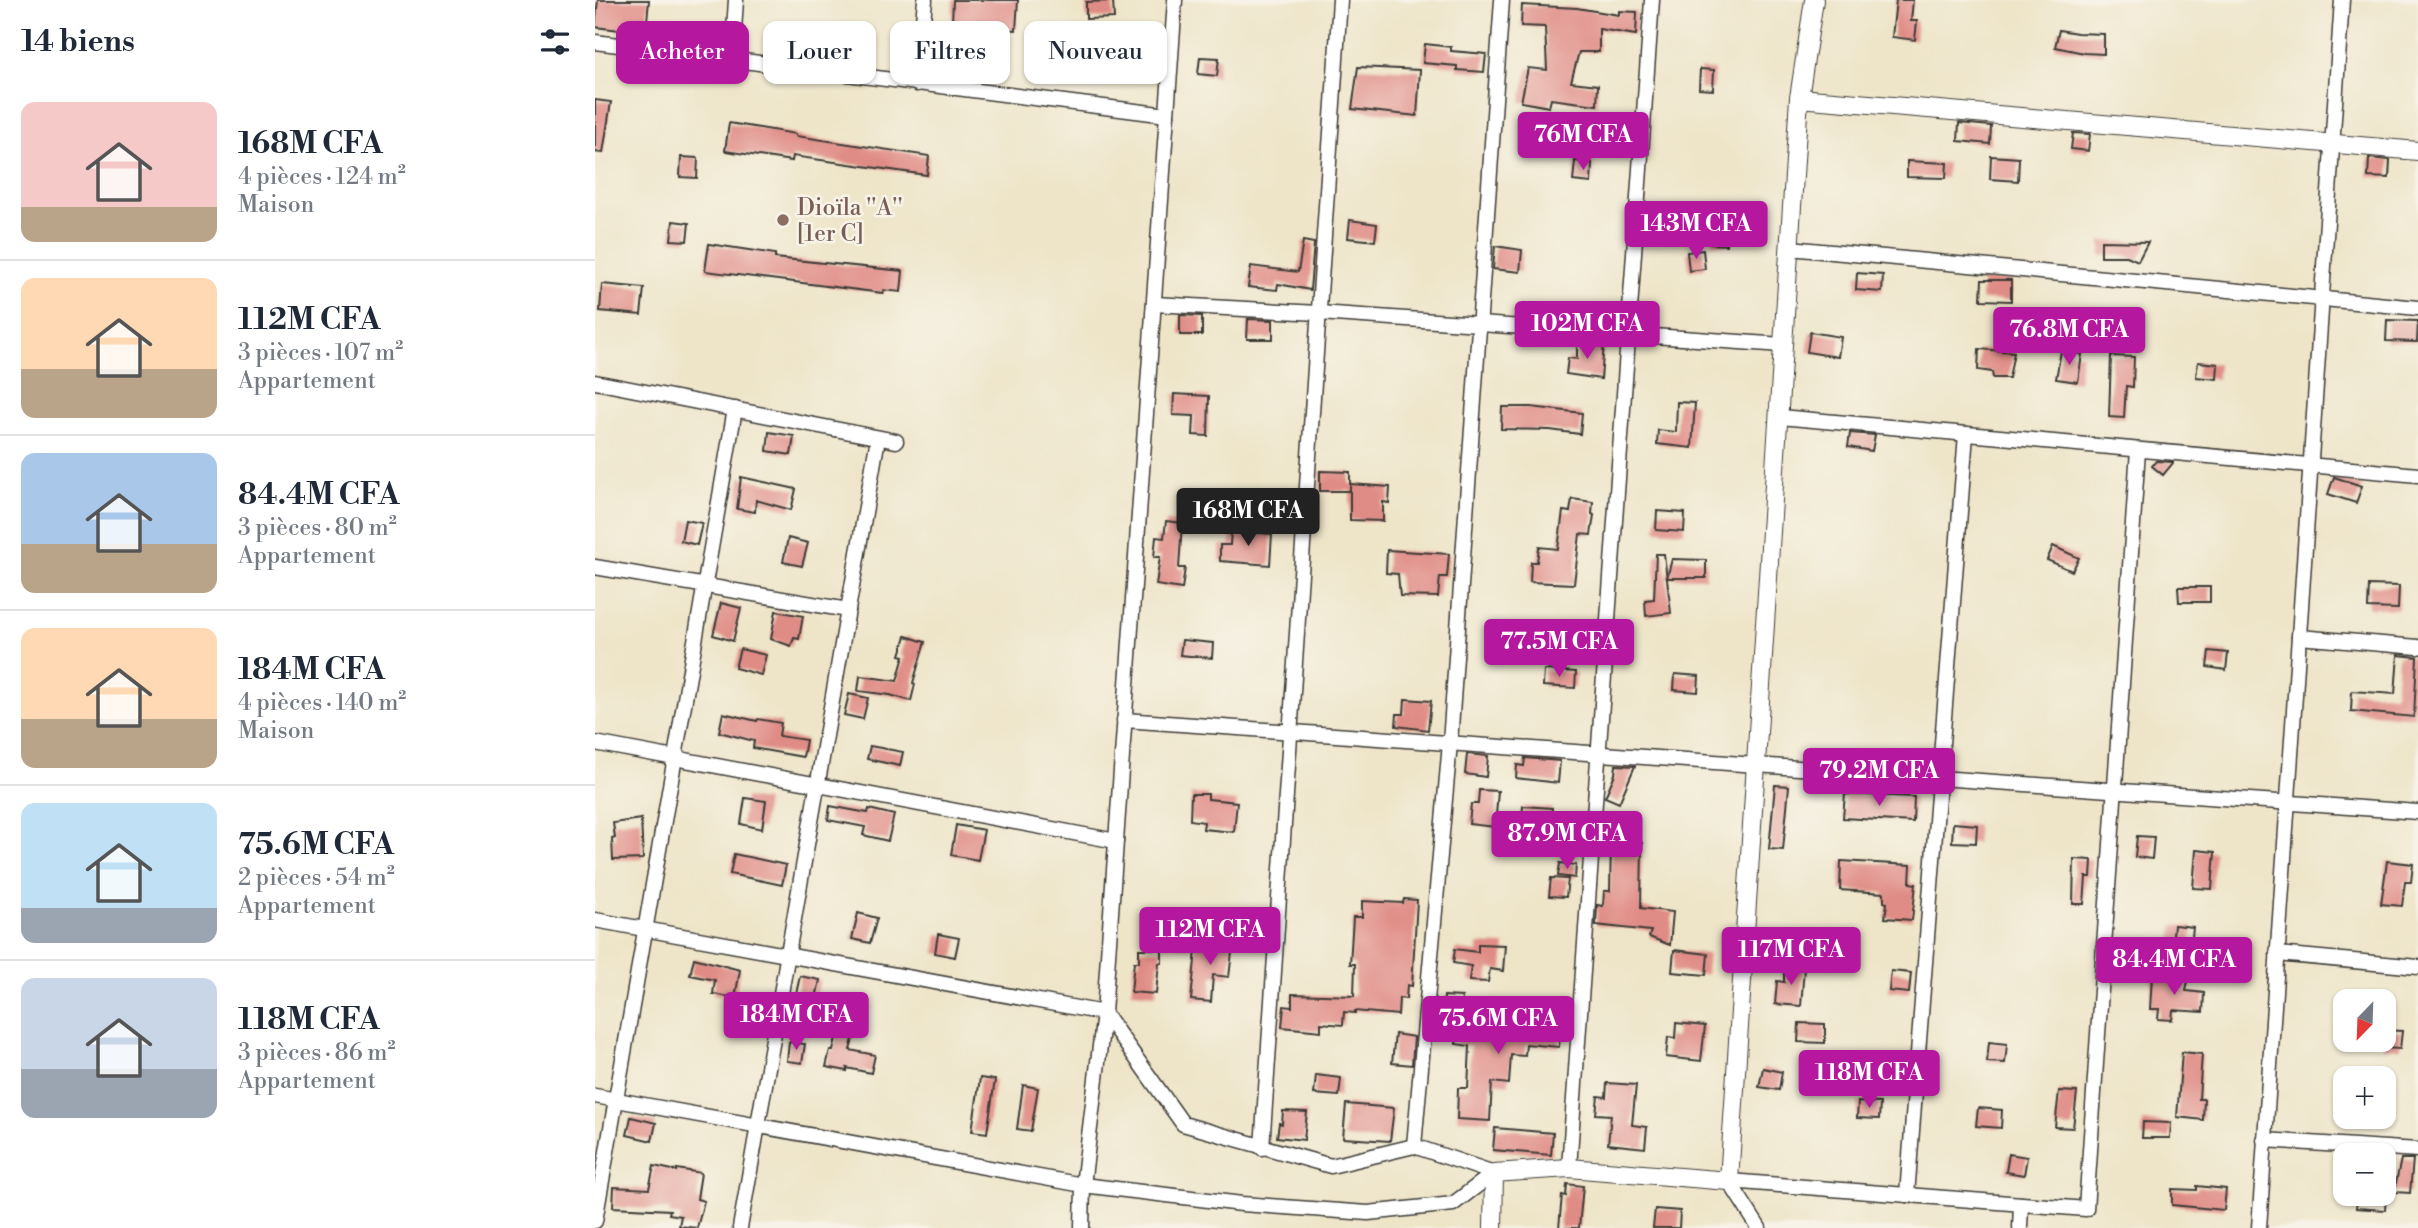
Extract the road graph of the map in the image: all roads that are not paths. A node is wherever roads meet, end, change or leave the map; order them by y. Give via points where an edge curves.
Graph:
1 (736, 0) edge
2 (925, 0) edge
3 (1175, 0) edge
4 (1340, 0) edge
5 (1501, 0) edge
6 (1653, 0) edge
7 (1814, 0) edge
8 (2342, 0) edge
9 (735, 21) edge
10 (923, 21) edge
11 (595, 42) edge
12 (616, 45) edge
13 (749, 63) edge
14 (890, 81) edge
15 (917, 84) edge
16 (1800, 98) junction
17 (1167, 116) junction
18 (2333, 144) junction
19 (2418, 151) edge
20 (1790, 248) junction
21 (2322, 299) junction
22 (1154, 304) junction
23 (2418, 308) edge
24 (1319, 313) junction
25 (1480, 324) junction
26 (1629, 335) junction
27 (1783, 345) junction
28 (595, 382) edge
29 (735, 409) junction
30 (1780, 417) junction
31 (1966, 434) junction
32 (879, 438) junction
33 (896, 442) dead end
34 (2138, 450) junction
35 (2312, 465) junction
36 (2418, 475) edge
37 (595, 567) edge
38 (704, 586) junction
39 (848, 610) junction
40 (2299, 638) junction
41 (2418, 647) edge
42 (1124, 720) junction
43 (1289, 732) junction
44 (595, 743) edge
45 (1450, 743) junction
46 (1599, 754) junction
47 (674, 757) junction
48 (1756, 765) junction
49 (1939, 778) junction
50 (818, 783) junction
51 (2114, 790) junction
52 (2287, 803) junction
53 (2418, 812) edge
54 (1116, 841) junction
55 (595, 920) edge
56 (645, 929) junction
57 (789, 954) junction
58 (2277, 954) junction
59 (2418, 967) edge
60 (1104, 1013) junction
61 (595, 1096) edge
62 (615, 1099) junction
63 (759, 1126) junction
64 (2264, 1140) junction
65 (1414, 1146) junction
66 (1262, 1148) junction
67 (2418, 1150) edge
68 (1569, 1168) junction
69 (1495, 1173) junction
70 (1729, 1181) junction
71 (1083, 1185) junction
72 (1907, 1195) junction
73 (2021, 1204) junction
74 (595, 1221) edge
75 (740, 1228) edge
76 (1082, 1228) edge
77 (1493, 1228) edge
78 (1759, 1228) edge
79 (2020, 1228) edge
80 (2259, 1228) edge

1 - 9 street
2 - 10 street
3 - 17 street
4 - 24 street
5 - 25 street
6 - 26 street
7 - 16 street
8 - 18 street
11 - 12 street
13 - 14 street
15 - 17 street
16 - 18 street
16 - 20 street
17 - 22 street
18 - 19 street
18 - 21 street
20 - 21 street
20 - 27 street
21 - 23 street
21 - 35 street
22 - 24 street
22 - 42 street
24 - 25 street
24 - 43 street
25 - 26 street
25 - 45 street
26 - 27 street
26 - 46 street
27 - 30 street
28 - 29 street
29 - 32 street
29 - 38 street
30 - 31 street
30 - 48 street
31 - 34 street
31 - 49 street
32 - 33 street
32 - 39 street
34 - 35 street
34 - 51 street
35 - 36 street
35 - 40 street
37 - 38 street
38 - 39 street
38 - 47 street
39 - 50 street
40 - 41 street
40 - 52 street
42 - 43 street
42 - 54 street
43 - 45 street
43 - 66 street
44 - 47 street
45 - 46 street
45 - 65 street
46 - 48 street
46 - 68 street
47 - 50 street
47 - 56 street
48 - 49 street
48 - 70 street
49 - 51 street
49 - 72 street
50 - 54 street
50 - 57 street
51 - 52 street
51 - 73 street via 2086,1209
52 - 53 street
52 - 58 street
54 - 60 street
55 - 56 street
56 - 57 street
56 - 62 street
57 - 60 street
57 - 63 street
58 - 59 street
58 - 64 street
60 - 66 street via 1184,1124
60 - 71 street
61 - 62 street
62 - 63 street
62 - 74 street
63 - 71 street
63 - 75 street
64 - 67 street
64 - 80 street
65 - 66 street via 1331,1166
65 - 69 street
68 - 69 street
68 - 70 street
69 - 71 street via 1453,1204 1368,1213
69 - 77 street
70 - 72 street
70 - 78 street
71 - 76 street
72 - 73 street
73 - 79 street

